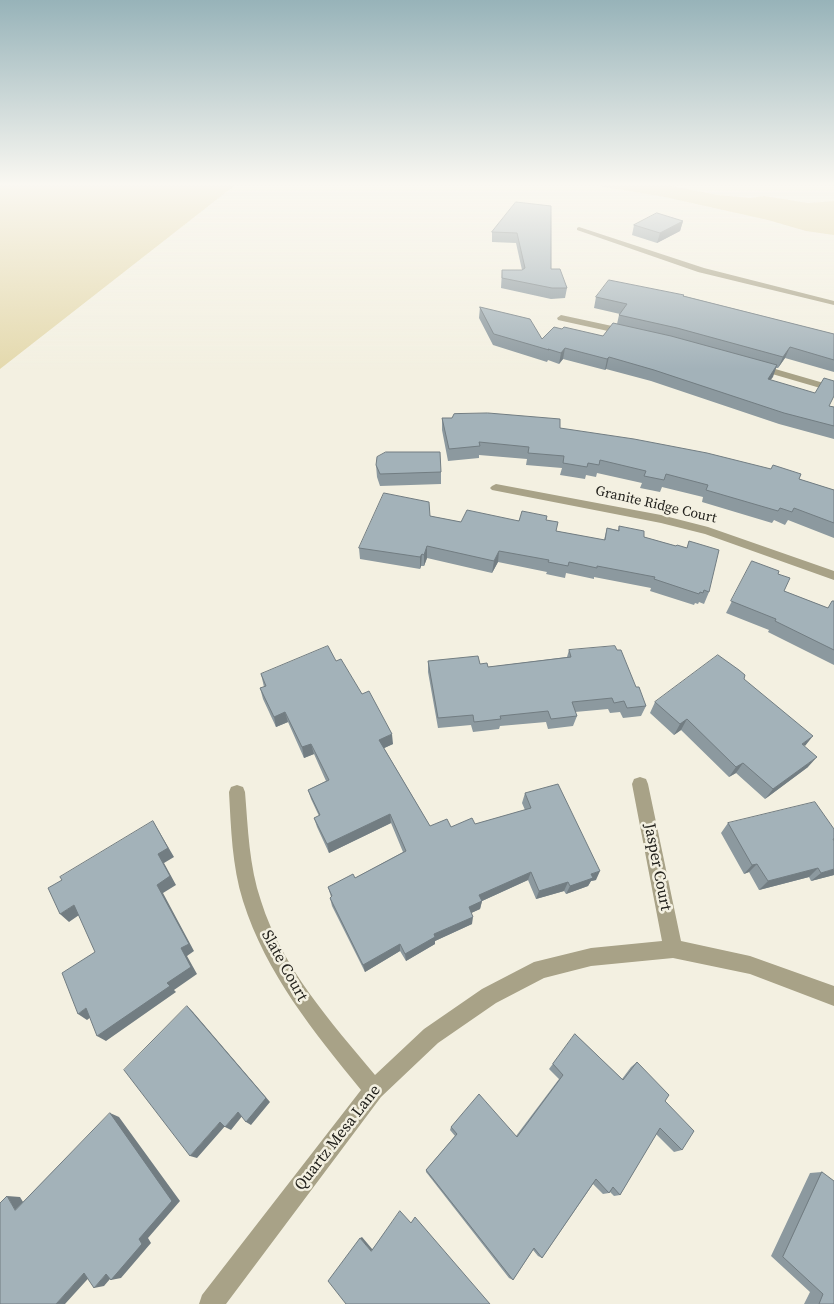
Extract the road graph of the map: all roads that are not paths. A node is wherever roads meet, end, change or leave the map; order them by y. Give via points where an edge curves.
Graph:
1 (632, 247) edge
2 (834, 303) edge
3 (561, 318) dead end
4 (633, 334) edge
5 (751, 366) edge
6 (834, 389) edge
7 (496, 488) dead end
8 (834, 576) edge
9 (640, 784) dead end
10 (237, 792) dead end
11 (672, 949) junction
12 (834, 996) edge
13 (374, 1090) junction
14 (211, 1304) edge

1 - 2 street via 701,270
3 - 4 street
5 - 6 street
7 - 8 street, Granite Ridge Court via 661,519 745,543
9 - 11 street, Jasper Court
10 - 13 street, Slate Court via 244,869 257,917 276,959 308,1010
11 - 12 street, Quartz Mesa Lane via 750,965
11 - 13 street, Quartz Mesa Lane via 591,957 541,969 489,996 431,1036
13 - 14 street, Quartz Mesa Lane

